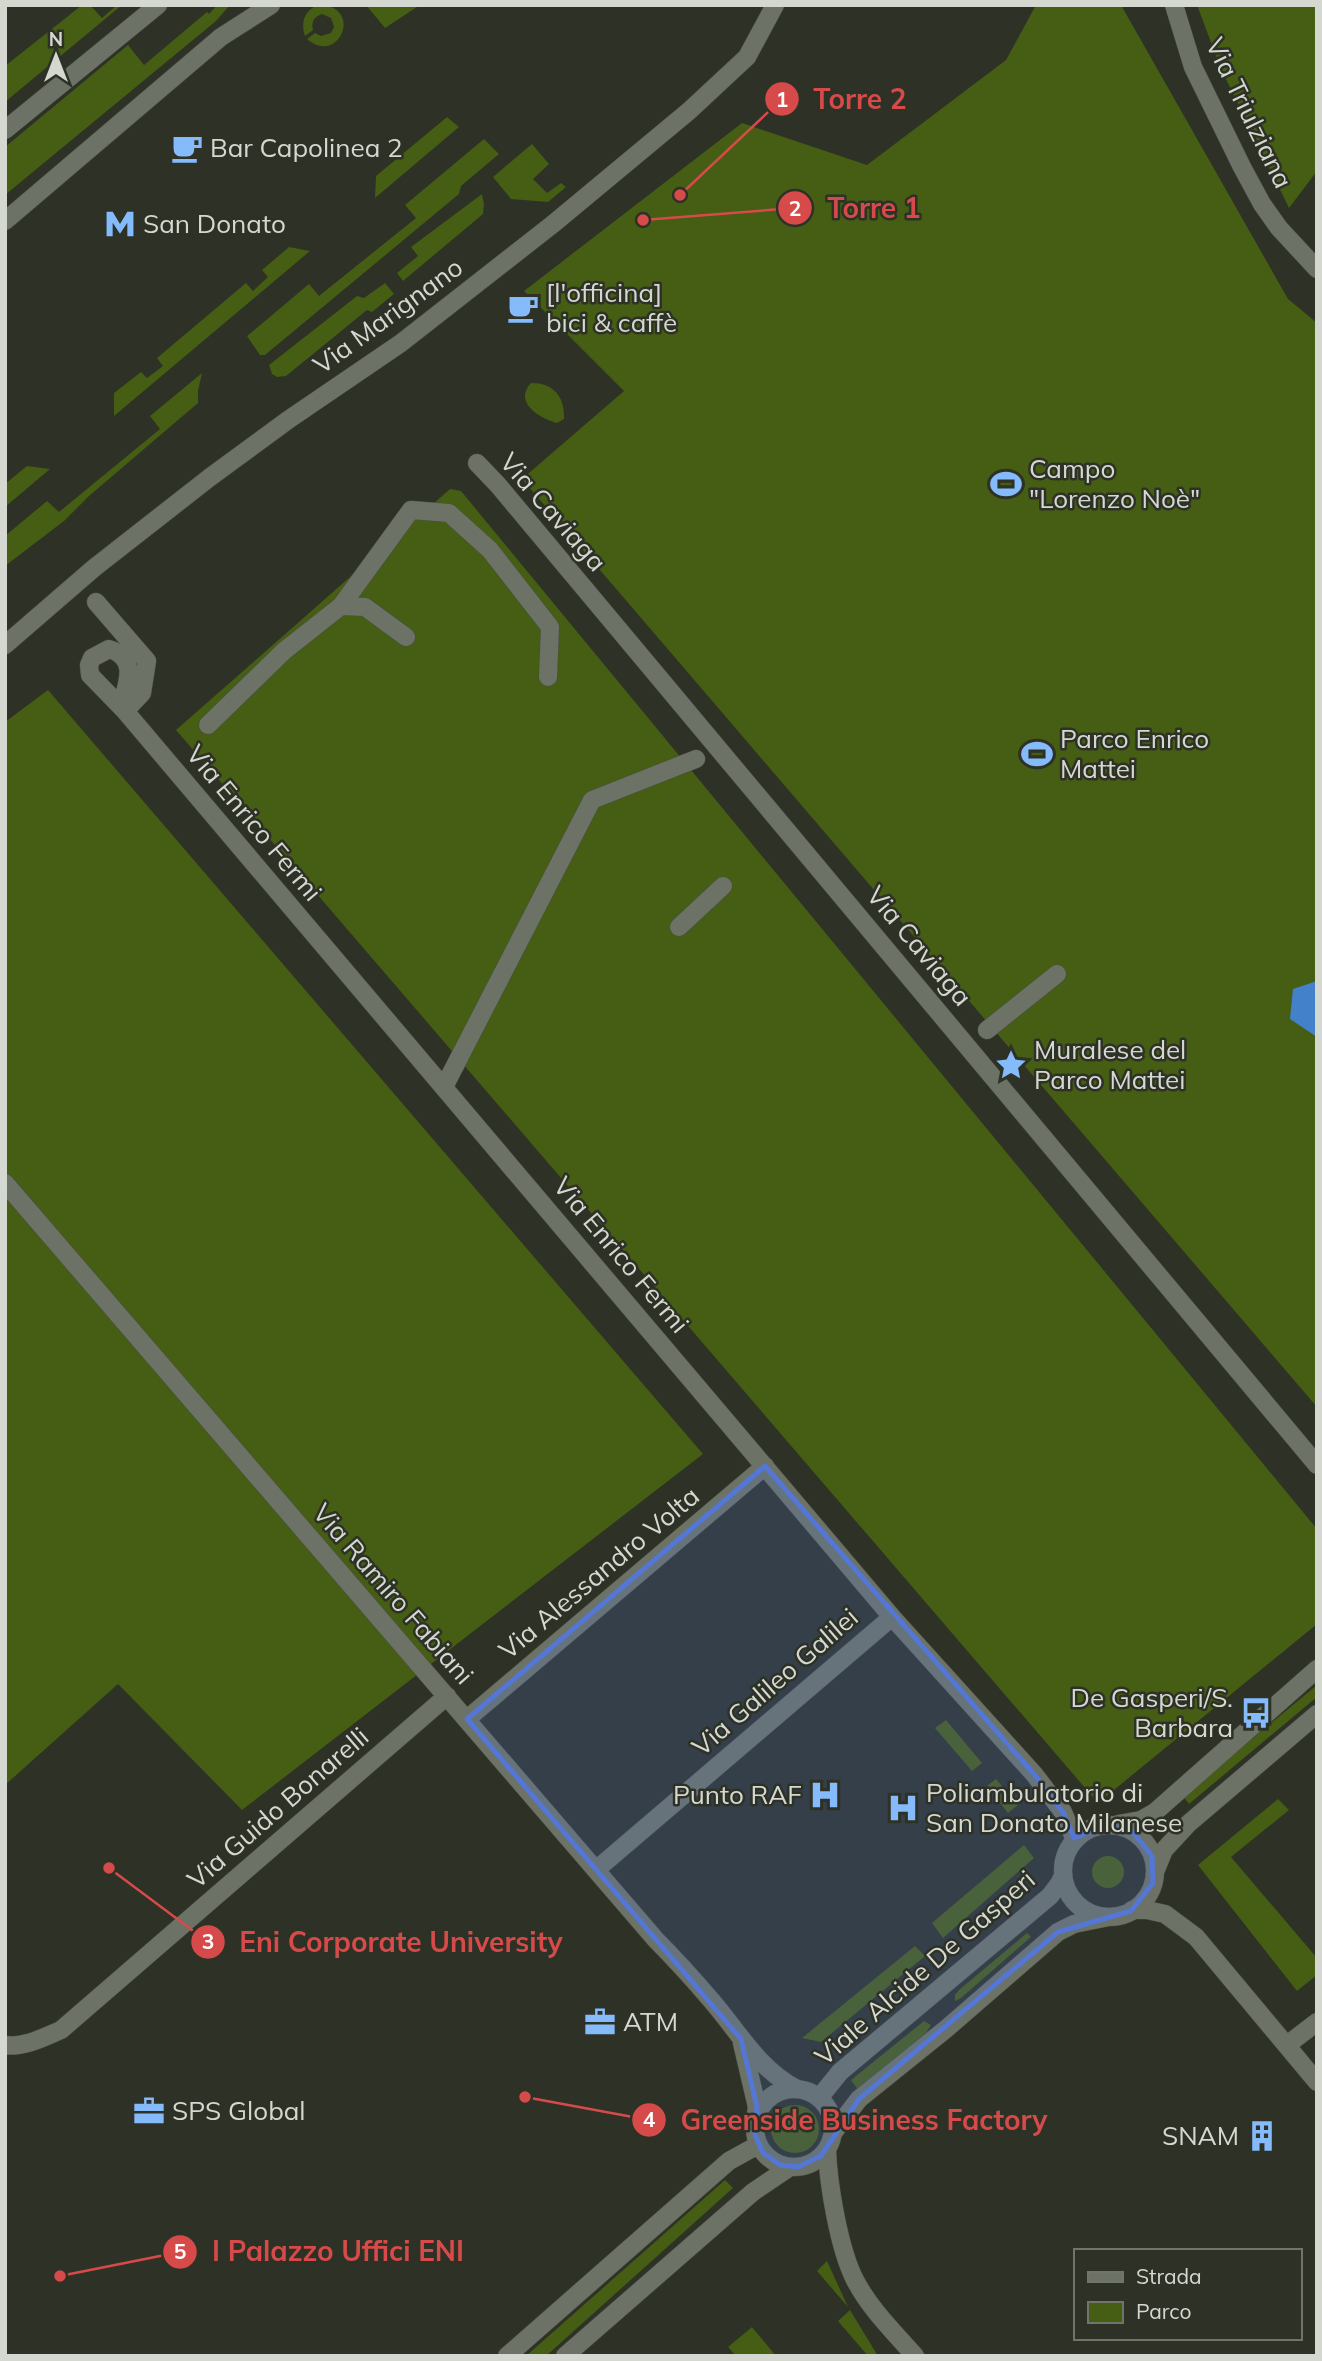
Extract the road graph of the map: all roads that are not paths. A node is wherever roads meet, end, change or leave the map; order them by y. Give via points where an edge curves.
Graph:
1 (158, 5) edge
2 (246, 5) edge
3 (271, 5) edge
4 (775, 5) edge
5 (1174, 5) edge
6 (221, 37) junction
7 (5, 130) edge
8 (5, 220) edge
9 (1317, 269) edge
10 (477, 463) dead end
11 (96, 602) dead end
12 (341, 607) junction
13 (406, 637) dead end
14 (5, 645) edge
15 (548, 677) dead end
16 (208, 725) dead end
17 (696, 758) dead end
18 (723, 886) dead end
19 (679, 927) dead end
20 (1057, 974) dead end
21 (987, 1030) dead end
22 (444, 1087) junction
23 (5, 1183) edge
24 (1317, 1465) edge
25 (765, 1466) junction
26 (892, 1617) junction
27 (1317, 1669) edge
28 (447, 1696) junction
29 (1317, 1714) edge
30 (467, 1719) junction
31 (1113, 1825) junction
32 (1074, 1840) junction
33 (597, 1869) junction
34 (1155, 1872) junction
35 (1063, 1876) junction
36 (1132, 1910) junction
37 (1109, 1917) junction
38 (937, 1992) junction
39 (958, 2018) junction
40 (1317, 2022) edge
41 (741, 2039) junction
42 (5, 2045) edge
43 (1287, 2045) junction
44 (1317, 2082) edge
45 (797, 2090) junction
46 (818, 2098) junction
47 (754, 2125) junction
48 (830, 2141) junction
49 (758, 2145) junction
50 (790, 2167) junction
51 (820, 2168) junction
52 (507, 2356) edge
53 (565, 2356) edge
54 (915, 2356) edge

1 - 7 street
2 - 6 street
3 - 6 street
4 - 14 street, Via Marignano via 747,57 658,137 401,343 209,478
5 - 9 street, Via Triulziana via 1193,67 1262,205
6 - 8 street
10 - 24 street, Via Caviaga
11 - 22 street, Via Enrico Fermi via 147,662 142,693 123,709
12 - 13 street via 365,607
12 - 15 street via 411,510 449,513 490,550 550,627
12 - 16 street via 284,651
17 - 22 street via 592,800
18 - 19 street
20 - 21 street
22 - 25 street, Via Enrico Fermi
23 - 28 street, Via Ramiro Fabiani
25 - 26 street, Via Enrico Fermi
25 - 30 street, Via Alessandro Volta
26 - 32 street, Via Enrico Fermi via 1051,1794
26 - 33 street, Via Galileo Galilei
27 - 31 street via 1155,1812 1141,1820
28 - 30 street, Via Ramiro Fabiani
28 - 42 street, Via Guido Bonarelli via 61,2030 35,2041
29 - 34 street via 1188,1824 1164,1850
30 - 33 street, Via Ramiro Fabiani
31 - 32 street via 1093,1828
31 - 34 street via 1142,1839 1153,1856
32 - 35 street via 1065,1856
33 - 41 street, Via Ramiro Fabiani
34 - 36 street via 1148,1895
35 - 37 street via 1067,1891 1079,1905
35 - 38 street, Viale Alcide De Gasperi via 1050,1896
36 - 37 street
36 - 43 street via 1165,1914 1189,1931
37 - 39 street via 1064,1928
38 - 39 street
38 - 46 street, Viale Alcide De Gasperi via 840,2072
39 - 48 street via 859,2099
40 - 43 street
41 - 45 street, Via Ramiro Fabiani via 779,2080
41 - 47 street, Via Ramiro Fabiani via 757,2107
43 - 44 street
45 - 46 street, Viale Alcide De Gasperi
45 - 47 street, Viale Alcide De Gasperi via 773,2095 757,2113
46 - 48 street, Viale Alcide De Gasperi via 830,2114
47 - 49 street
48 - 51 street
49 - 50 street via 771,2161
49 - 52 street via 729,2161
50 - 51 street
50 - 53 street via 753,2192
51 - 54 street via 854,2279

